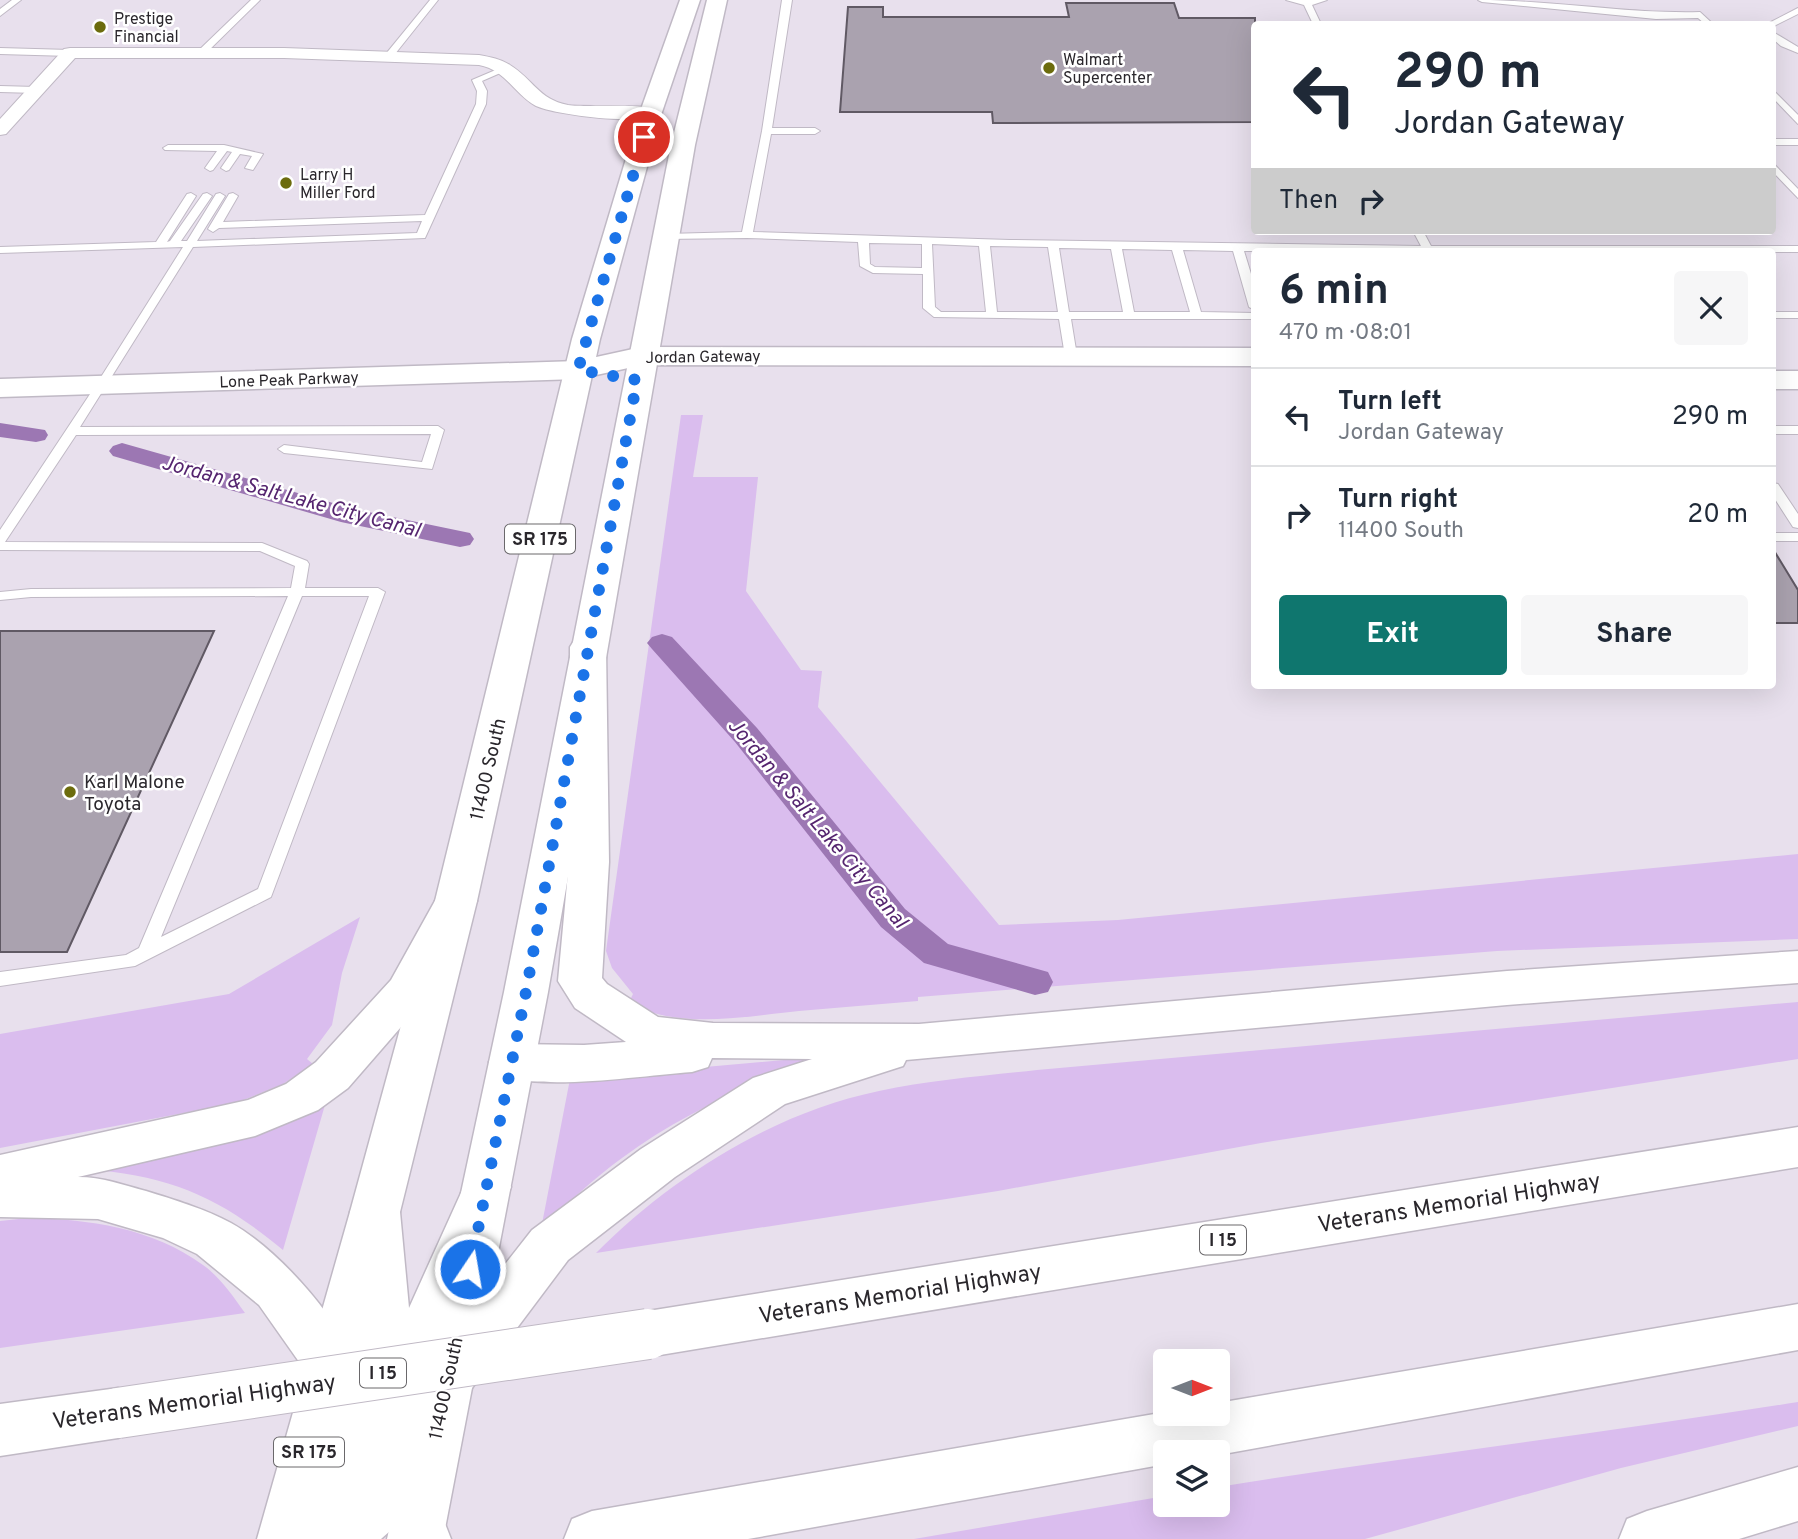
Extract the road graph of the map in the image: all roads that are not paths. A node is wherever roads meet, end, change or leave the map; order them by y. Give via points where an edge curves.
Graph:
1 (17, 0) edge
2 (256, 0) edge
3 (434, 0) edge
4 (690, 0) edge
5 (718, 0) edge
6 (788, 0) edge
7 (1290, 0) edge
8 (1323, 0) edge
9 (1482, 0) edge
10 (1307, 4) junction
11 (1798, 10) edge
12 (0, 13) edge
13 (1656, 16) junction
14 (1316, 21) edge
15 (1661, 21) edge
16 (1706, 21) edge
17 (1776, 21) edge
18 (1776, 37) edge
19 (1798, 50) edge
20 (0, 51) edge
21 (70, 53) junction
22 (201, 53) junction
23 (388, 57) junction
24 (508, 68) junction
25 (0, 89) edge
26 (36, 90) junction
27 (1776, 96) edge
28 (652, 112) junction
29 (7, 115) edge
30 (1798, 121) edge
31 (0, 130) edge
32 (767, 131) junction
33 (814, 131) dead end
34 (1776, 142) edge
35 (1798, 142) edge
36 (168, 148) dead end
37 (224, 148) junction
38 (243, 151) junction
39 (226, 167) dead end
40 (210, 168) dead end
41 (239, 168) dead end
42 (250, 168) dead end
43 (1776, 169) edge
44 (1798, 195) edge
45 (191, 196) dead end
46 (207, 196) dead end
47 (220, 196) dead end
48 (233, 196) dead end
49 (429, 218) junction
50 (216, 225) junction
51 (747, 235) junction
52 (666, 237) junction
53 (863, 240) junction
54 (927, 242) junction
55 (205, 243) junction
56 (174, 244) junction
57 (190, 244) junction
58 (984, 244) junction
59 (159, 245) junction
60 (1053, 246) junction
61 (1116, 247) junction
62 (1177, 248) junction
63 (1238, 249) junction
64 (1251, 249) edge
65 (1798, 249) edge
66 (0, 250) edge
67 (1776, 250) edge
68 (928, 271) junction
69 (1251, 293) edge
70 (1798, 314) edge
71 (992, 315) junction
72 (1065, 315) junction
73 (1129, 315) junction
74 (1776, 315) edge
75 (1196, 316) junction
76 (1251, 316) edge
77 (1071, 356) junction
78 (1776, 356) edge
79 (1798, 356) edge
80 (1251, 357) edge
81 (639, 368) junction
82 (578, 370) junction
83 (1776, 380) edge
84 (1798, 380) edge
85 (1251, 381) edge
86 (102, 385) junction
87 (0, 388) edge
88 (1776, 430) edge
89 (1798, 430) edge
90 (72, 432) junction
91 (284, 449) dead end
92 (1776, 491) edge
93 (1798, 524) edge
94 (1776, 537) edge
95 (1798, 537) edge
96 (0, 540) edge
97 (0, 546) edge
98 (297, 592) junction
99 (0, 596) edge
100 (588, 648) junction
101 (456, 901) junction
102 (148, 951) junction
103 (1798, 967) edge
104 (0, 979) edge
105 (792, 1041) junction
106 (919, 1042) junction
107 (512, 1062) junction
108 (1798, 1147) edge
109 (0, 1175) edge
110 (486, 1187) junction
111 (0, 1196) edge
112 (375, 1212) junction
113 (1798, 1327) edge
114 (332, 1365) junction
115 (447, 1379) junction
116 (0, 1430) edge
117 (1798, 1494) edge
118 (389, 1500) edge
119 (603, 1537) edge
120 (285, 1539) edge
121 (302, 1539) edge
122 (1647, 1539) edge

1 - 12 lane
2 - 22 lane
3 - 23 lane
4 - 28 main road, 11400 South / SR 175
5 - 52 main road, 11400 South
6 - 32 lane
7 - 10 lane
8 - 10 lane
9 - 13 lane
10 - 14 lane
11 - 17 lane
13 - 15 lane
13 - 16 lane via 1700,15
18 - 19 lane
20 - 21 lane
21 - 22 street
21 - 26 street
22 - 23 street
23 - 24 street via 479,60
24 - 28 street via 530,94 554,106
24 - 49 lane via 477,80 481,104
25 - 26 lane
26 - 29 street
27 - 30 lane
28 - 82 main road, 11400 South / SR 175
29 - 31 street
32 - 33 lane
32 - 51 lane
34 - 35 lane
36 - 37 lane
37 - 38 lane
37 - 40 lane
38 - 39 lane
38 - 41 lane
38 - 42 lane via 258,154
43 - 44 lane
45 - 59 lane
46 - 56 lane
47 - 57 lane
48 - 50 lane
49 - 50 lane
49 - 55 lane via 421,236
50 - 55 lane
51 - 52 lane
51 - 53 lane
52 - 81 main road, 11400 South
53 - 54 lane
53 - 68 lane via 865,266 873,270
54 - 58 lane
54 - 68 lane
55 - 57 lane
56 - 57 lane
56 - 59 lane
57 - 86 lane
58 - 60 lane
58 - 71 lane
59 - 66 lane
60 - 61 lane
60 - 72 lane
61 - 62 lane
61 - 73 lane
62 - 63 lane
62 - 75 lane
63 - 64 lane
63 - 69 lane
65 - 67 lane
68 - 71 lane via 930,312
70 - 74 lane
71 - 72 lane
72 - 73 lane
72 - 77 lane
73 - 75 lane
75 - 76 lane
77 - 80 main road, Jordan Gateway
77 - 81 main road, Jordan Gateway
78 - 79 main road
81 - 82 main road, Jordan Gateway
81 - 85 main road, Jordan Gateway
81 - 100 main road, 11400 South
82 - 86 main road, Lone Peak Parkway
82 - 101 main road, 11400 South / SR 175
83 - 84 main road
86 - 87 main road, Lone Peak Parkway
86 - 90 lane
88 - 89 lane
90 - 91 lane via 438,430 427,466
90 - 96 lane
92 - 93 lane
94 - 95 lane
97 - 98 lane via 262,547 302,564
98 - 99 lane
98 - 102 lane
98 - 102 lane via 377,592 265,893
100 - 105 main road via 589,862 580,981 592,996 648,1033 713,1041
100 - 107 main road, 11400 South
101 - 109 main road via 406,992 332,1076 302,1097 255,1117
101 - 112 main road, 11400 South / SR 175
102 - 104 lane via 129,961
103 - 106 main road via 1507,988
105 - 106 main road
105 - 107 main road via 584,1063
106 - 115 main road via 769,1091 658,1163 551,1245
107 - 110 main road, 11400 South
108 - 116 main road, Veterans Memorial Highway / I 15, bridge via 648,1334
110 - 115 main road, 11400 South
110 - 118 main road
111 - 114 main road via 97,1198 175,1221 215,1239 277,1289
112 - 114 main road, 11400 South / SR 175
112 - 118 main road
113 - 119 main road
114 - 118 main road
114 - 120 main road, 11400 South / SR 175
115 - 118 main road, 11400 South
115 - 118 main road
117 - 122 main road
118 - 121 main road

